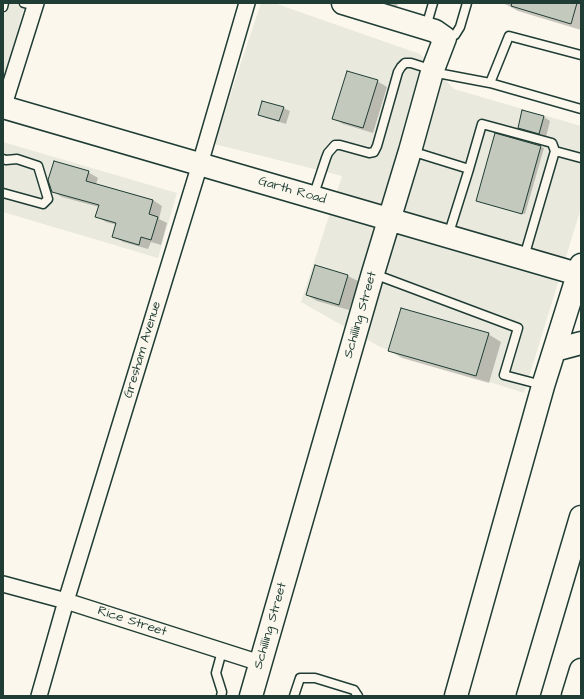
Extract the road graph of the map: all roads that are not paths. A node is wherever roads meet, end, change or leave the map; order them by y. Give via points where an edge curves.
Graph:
1 (4, 3) edge
2 (247, 3) edge
3 (343, 3) edge
4 (433, 3) edge
5 (467, 3) edge
6 (32, 4) edge
7 (3, 7) edge
8 (425, 28) junction
9 (445, 38) junction
10 (581, 55) edge
11 (433, 71) junction
12 (490, 83) junction
13 (3, 107) edge
14 (581, 109) edge
15 (410, 151) junction
16 (555, 151) junction
17 (581, 158) edge
18 (3, 159) edge
19 (200, 164) junction
20 (469, 169) junction
21 (3, 192) edge
22 (313, 197) junction
23 (389, 219) junction
24 (448, 236) junction
25 (524, 258) junction
26 (580, 271) edge
27 (373, 273) junction
28 (581, 343) edge
29 (555, 350) junction
30 (543, 386) junction
31 (581, 517) edge
32 (3, 584) edge
33 (66, 601) junction
34 (222, 651) junction
35 (260, 663) junction
36 (581, 670) edge
37 (39, 696) edge
38 (220, 696) edge
39 (251, 696) edge
40 (294, 696) edge
41 (358, 696) edge
42 (456, 696) edge
43 (528, 696) edge
44 (573, 696) edge

1 - 7 lane
2 - 19 street, Gresham Avenue
3 - 8 main road
4 - 8 lane
5 - 9 lane via 455,36
6 - 13 street
8 - 9 main road
9 - 11 main road, Schilling Street
10 - 12 lane via 509,36
11 - 12 lane
11 - 15 main road, Schilling Street
11 - 22 lane via 411,63 405,63 401,67 374,152 335,146 328,153
12 - 14 lane
13 - 19 main road, Garth Road
15 - 20 lane
15 - 23 main road, Schilling Street
16 - 17 lane
16 - 20 lane via 552,143 482,124
16 - 25 lane
18 - 21 lane via 16,159 38,166 48,198 43,204
19 - 22 main road, Garth Road
19 - 33 street, Gresham Avenue
20 - 24 lane
22 - 23 main road, Garth Road
23 - 24 main road, Garth Road
23 - 27 main road, Schilling Street
24 - 25 main road, Garth Road
25 - 26 main road, Garth Road
26 - 29 main road
27 - 30 lane via 518,328 504,376
27 - 35 main road, Schilling Street
28 - 29 main road
29 - 30 main road
30 - 42 main road
31 - 43 main road
32 - 33 street, Rice Street
33 - 34 street, Rice Street
33 - 37 street, Gresham Avenue
34 - 35 street, Rice Street
34 - 38 lane via 216,673 222,692
35 - 39 main road, Schilling Street
36 - 44 main road
40 - 41 lane via 300,678 315,678 354,690

